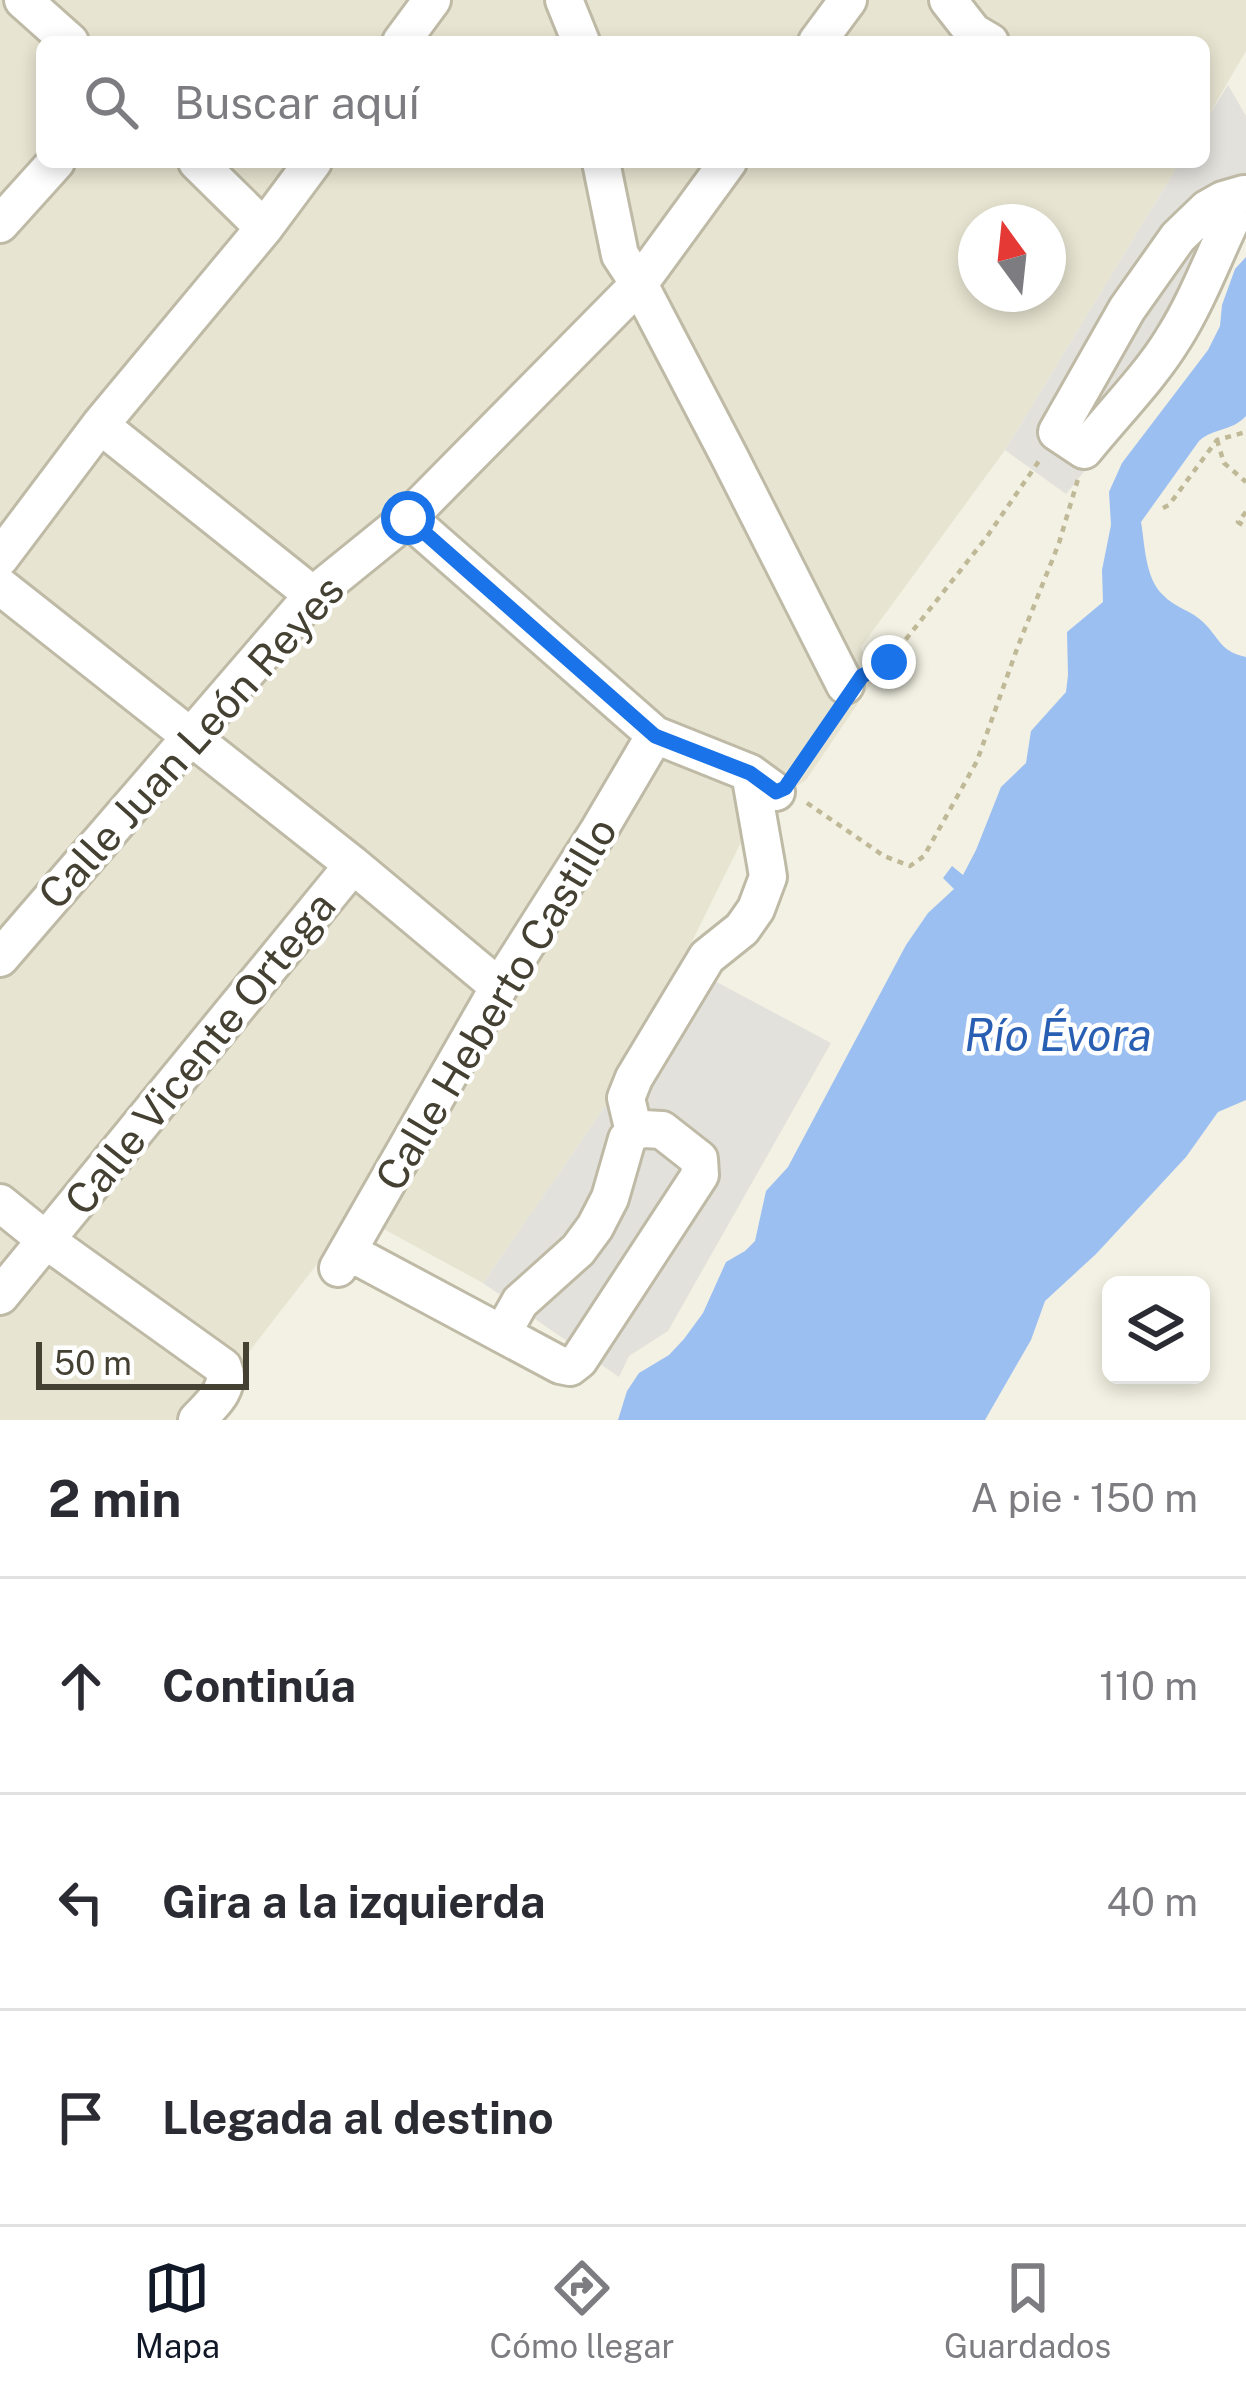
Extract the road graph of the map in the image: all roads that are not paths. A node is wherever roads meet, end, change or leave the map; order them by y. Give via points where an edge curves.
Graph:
1 (23, 0) edge
2 (432, 0) edge
3 (564, 0) edge
4 (848, 0) edge
5 (948, 0) edge
6 (63, 36) edge
7 (405, 36) edge
8 (578, 36) edge
9 (821, 36) edge
10 (980, 36) edge
11 (51, 168) edge
12 (203, 168) edge
13 (309, 168) edge
14 (602, 168) edge
15 (724, 168) edge
16 (1245, 194) edge
17 (0, 224) edge
18 (264, 228) junction
19 (639, 284) junction
20 (100, 425) junction
21 (408, 518) junction
22 (0, 557) edge
23 (0, 586) edge
24 (313, 595) junction
25 (842, 700) road end
26 (190, 736) junction
27 (655, 736) junction
28 (353, 866) junction
29 (0, 958) edge
30 (500, 987) junction
31 (634, 1132) junction
32 (0, 1203) edge
33 (47, 1240) junction
34 (0, 1297) edge
35 (502, 1332) junction
36 (206, 1410) edge

1 - 6 street
2 - 7 street
3 - 8 street
4 - 9 street
5 - 10 street
11 - 17 street
12 - 18 street
13 - 18 street
14 - 19 street via 620,256
15 - 19 street, Calle Juan León Reyes
16 - 16 street via 1207,209 1178,237 1127,309 1070,441 1158,362
18 - 20 street
19 - 21 street, Calle Juan León Reyes
19 - 25 street
20 - 22 street
20 - 24 street
21 - 24 street, Calle Juan León Reyes
21 - 27 street
23 - 26 street
24 - 26 street, Calle Juan León Reyes
26 - 28 street
26 - 29 street, Calle Juan León Reyes
27 - 30 street, Calle Heberto Castillo
27 - 31 street via 770,784 768,878 742,929 707,956 634,1078 626,1098
28 - 30 street
28 - 33 street, Calle Vicente Ortega
30 - 35 street, Calle Heberto Castillo via 343,1262
31 - 35 street via 595,1227 520,1302
31 - 35 street via 673,1137 699,1159 700,1175 579,1360 560,1365
32 - 33 street
33 - 34 street, Calle Vicente Ortega
33 - 36 street via 223,1366 225,1387

